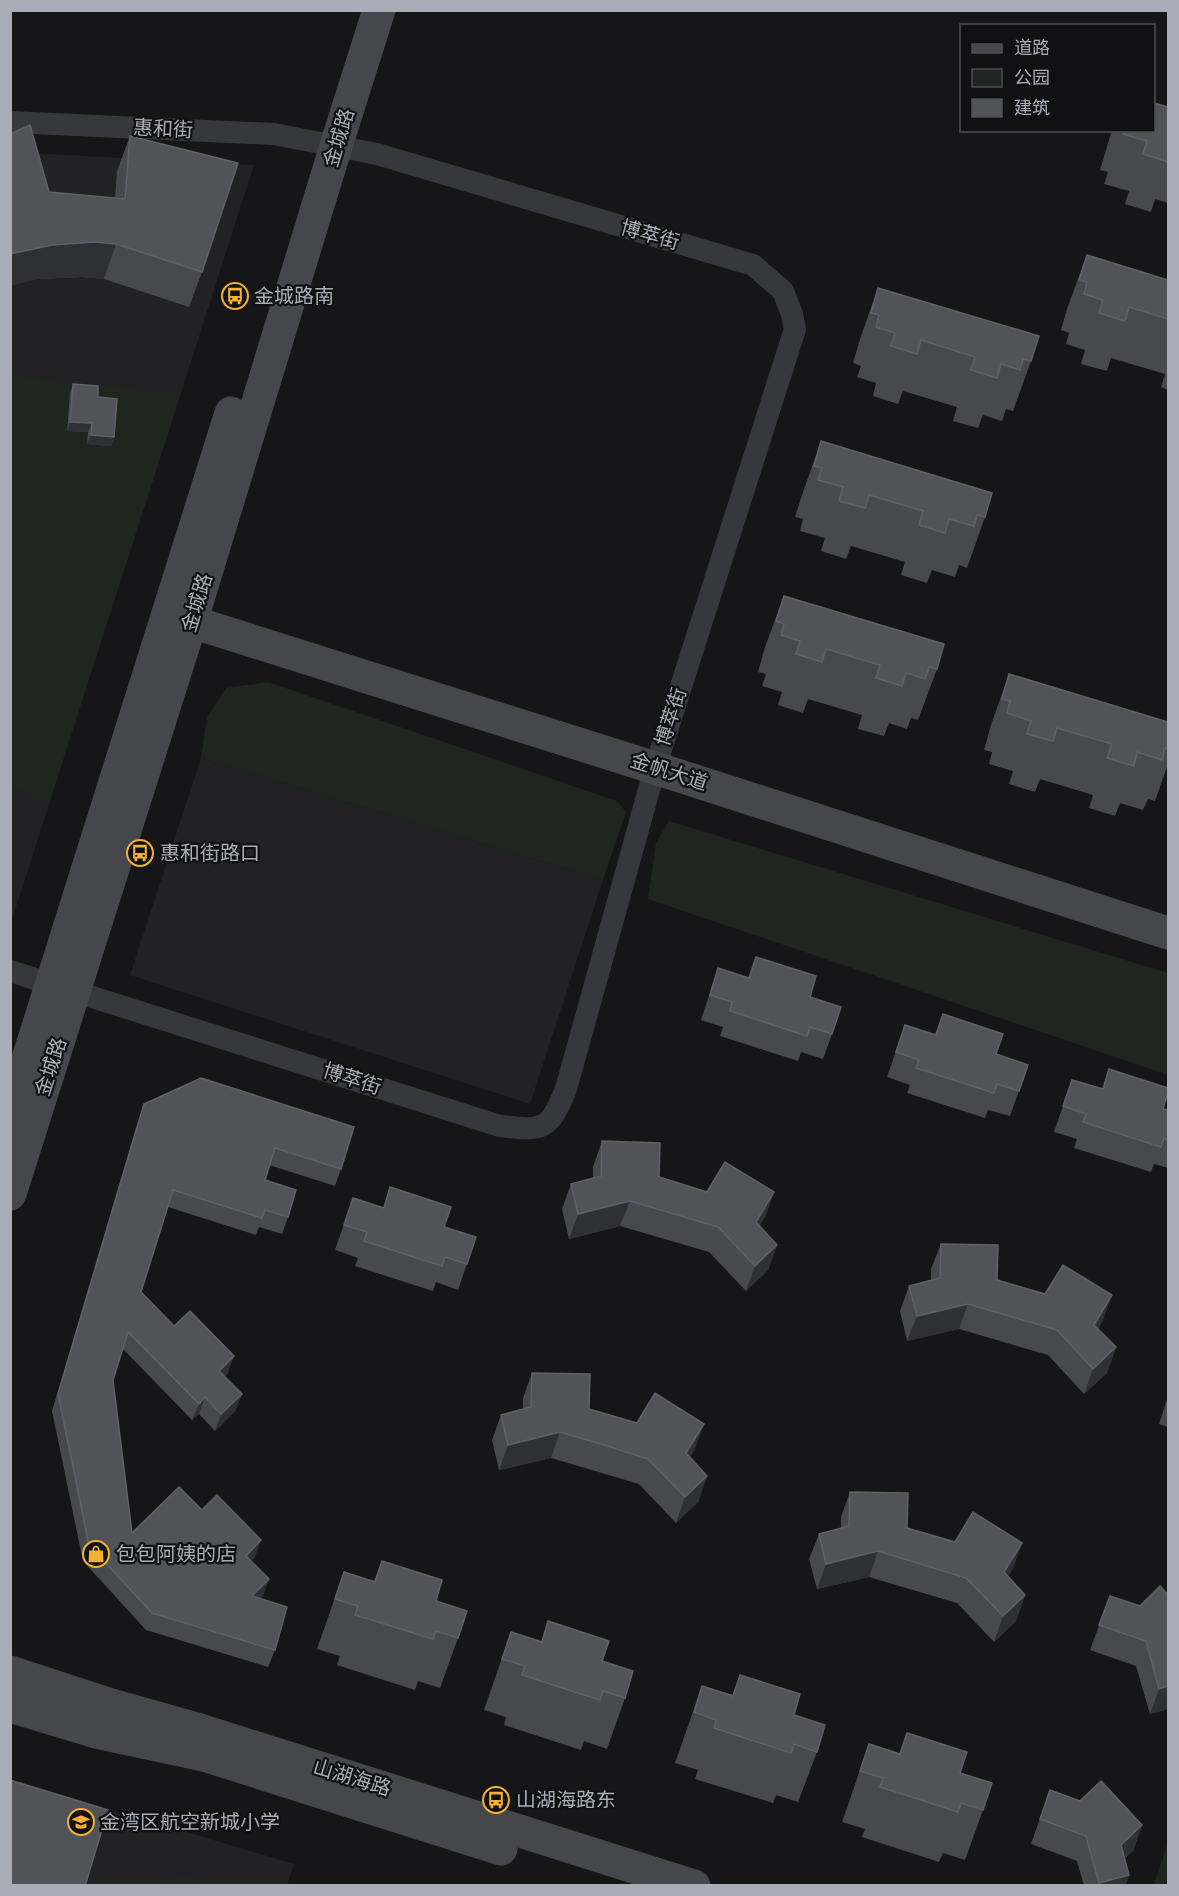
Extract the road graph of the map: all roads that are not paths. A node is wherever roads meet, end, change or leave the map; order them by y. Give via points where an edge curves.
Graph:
1 (357, 10) edge
2 (379, 10) edge
3 (10, 122) edge
4 (325, 144) junction
5 (180, 618) junction
6 (655, 768) junction
7 (1168, 933) edge
8 (10, 971) edge
9 (64, 988) junction
10 (10, 1116) edge
11 (10, 1194) edge
12 (14, 1671) edge
13 (10, 1706) edge
14 (618, 1886) edge
15 (694, 1886) edge

1 - 4 street, 金城路
2 - 4 street, 金城路
3 - 4 street, 惠和街 via 274,134
4 - 5 street, 金城路
4 - 6 street, 博萃街 via 377,154 753,265 783,291 795,328
5 - 6 street, 金帆大道
5 - 9 street, 金城路
6 - 7 street, 金帆大道
6 - 9 street, 博萃街 via 566,1089 555,1115 540,1127 500,1126
8 - 9 street
9 - 10 street, 金城路
9 - 11 street, 金城路
12 - 15 street, 山湖海路 via 111,1705
13 - 14 street, 山湖海路 via 96,1732 204,1755

